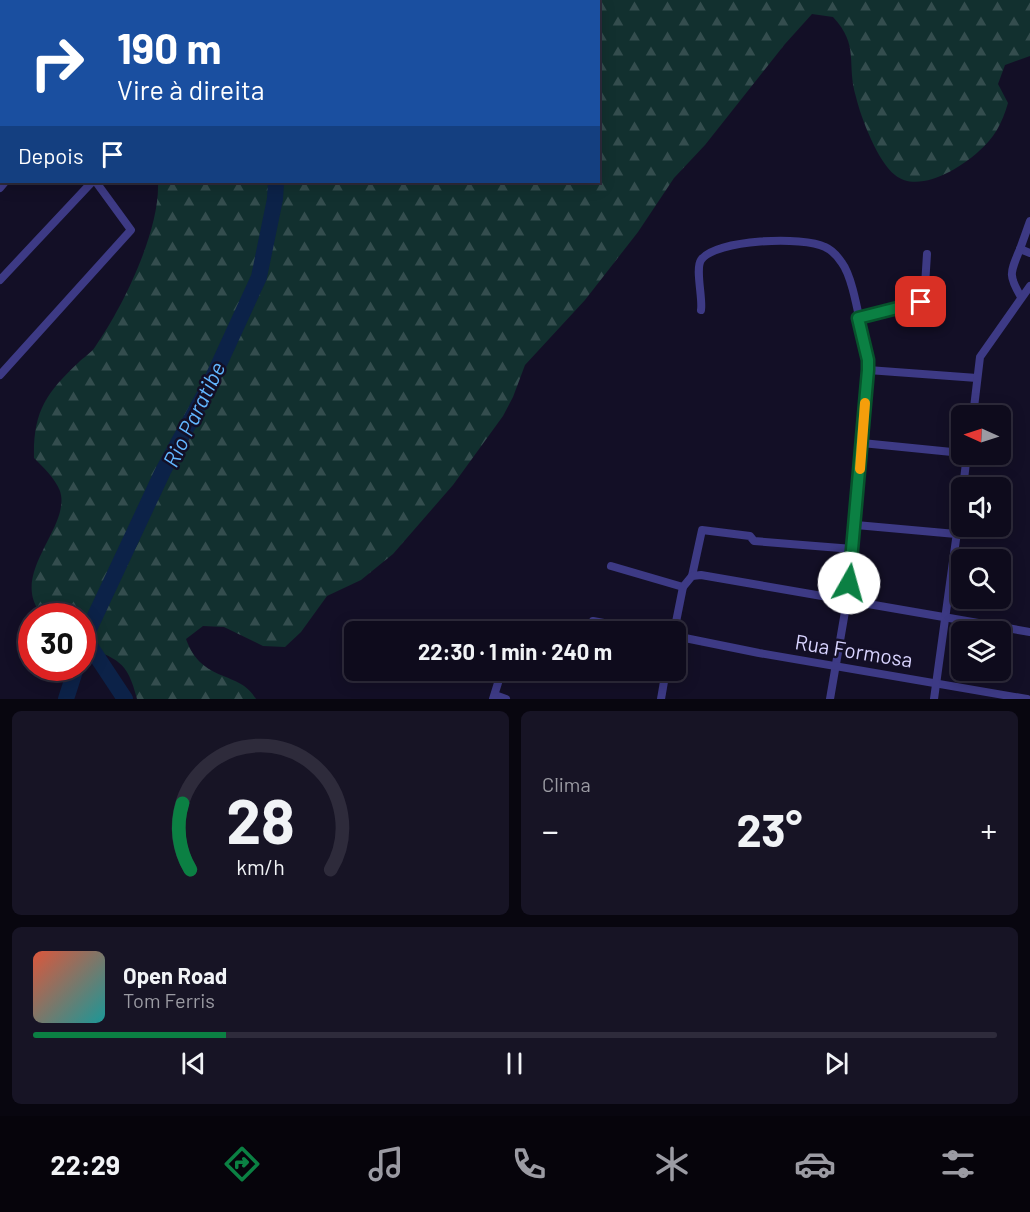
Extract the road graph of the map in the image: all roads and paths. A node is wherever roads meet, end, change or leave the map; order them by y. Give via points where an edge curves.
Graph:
1 (93, 183) edge
2 (95, 183) edge
3 (1030, 221) edge
4 (1020, 249) junction
5 (927, 254) dead end
6 (1030, 254) edge
7 (0, 280) edge
8 (1030, 286) edge
9 (1021, 297) junction
10 (701, 310) dead end
11 (857, 315) junction
12 (868, 370) junction
13 (0, 375) edge
14 (977, 378) junction
15 (974, 405) edge
16 (862, 443) junction
17 (951, 452) edge
18 (856, 525) junction
19 (951, 534) edge
20 (956, 537) edge
21 (853, 549) junction
22 (611, 566) dead end
23 (687, 581) junction
24 (847, 600) junction
25 (946, 619) junction
26 (677, 621) edge
27 (1030, 632) edge
28 (686, 638) edge
29 (835, 665) junction
30 (499, 681) edge
31 (664, 681) edge
32 (936, 682) junction
33 (494, 697) edge
34 (506, 699) edge
35 (661, 699) edge
36 (830, 699) edge
37 (934, 699) edge
38 (1027, 699) edge

1 - 7 street
2 - 13 street via 131,230
3 - 4 street
4 - 6 street
4 - 9 street via 1010,272
5 - 11 street via 924,301
8 - 9 street
9 - 14 street via 983,351
10 - 11 street via 702,259 731,247 772,240 812,243 831,250 846,270
11 - 12 street
12 - 14 street
12 - 16 street
14 - 15 street
16 - 17 street
16 - 18 street
18 - 19 street
18 - 21 street
20 - 25 street
21 - 23 street via 754,541 750,536 702,530
21 - 24 street
22 - 23 street
23 - 24 street via 701,575
23 - 26 street
24 - 25 street
24 - 29 street
25 - 27 street
25 - 32 street
28 - 29 street, Rua Formosa
29 - 32 street, Rua Formosa
29 - 36 street
30 - 33 street
31 - 35 street
32 - 37 street
32 - 38 street, Rua Formosa
33 - 34 street

